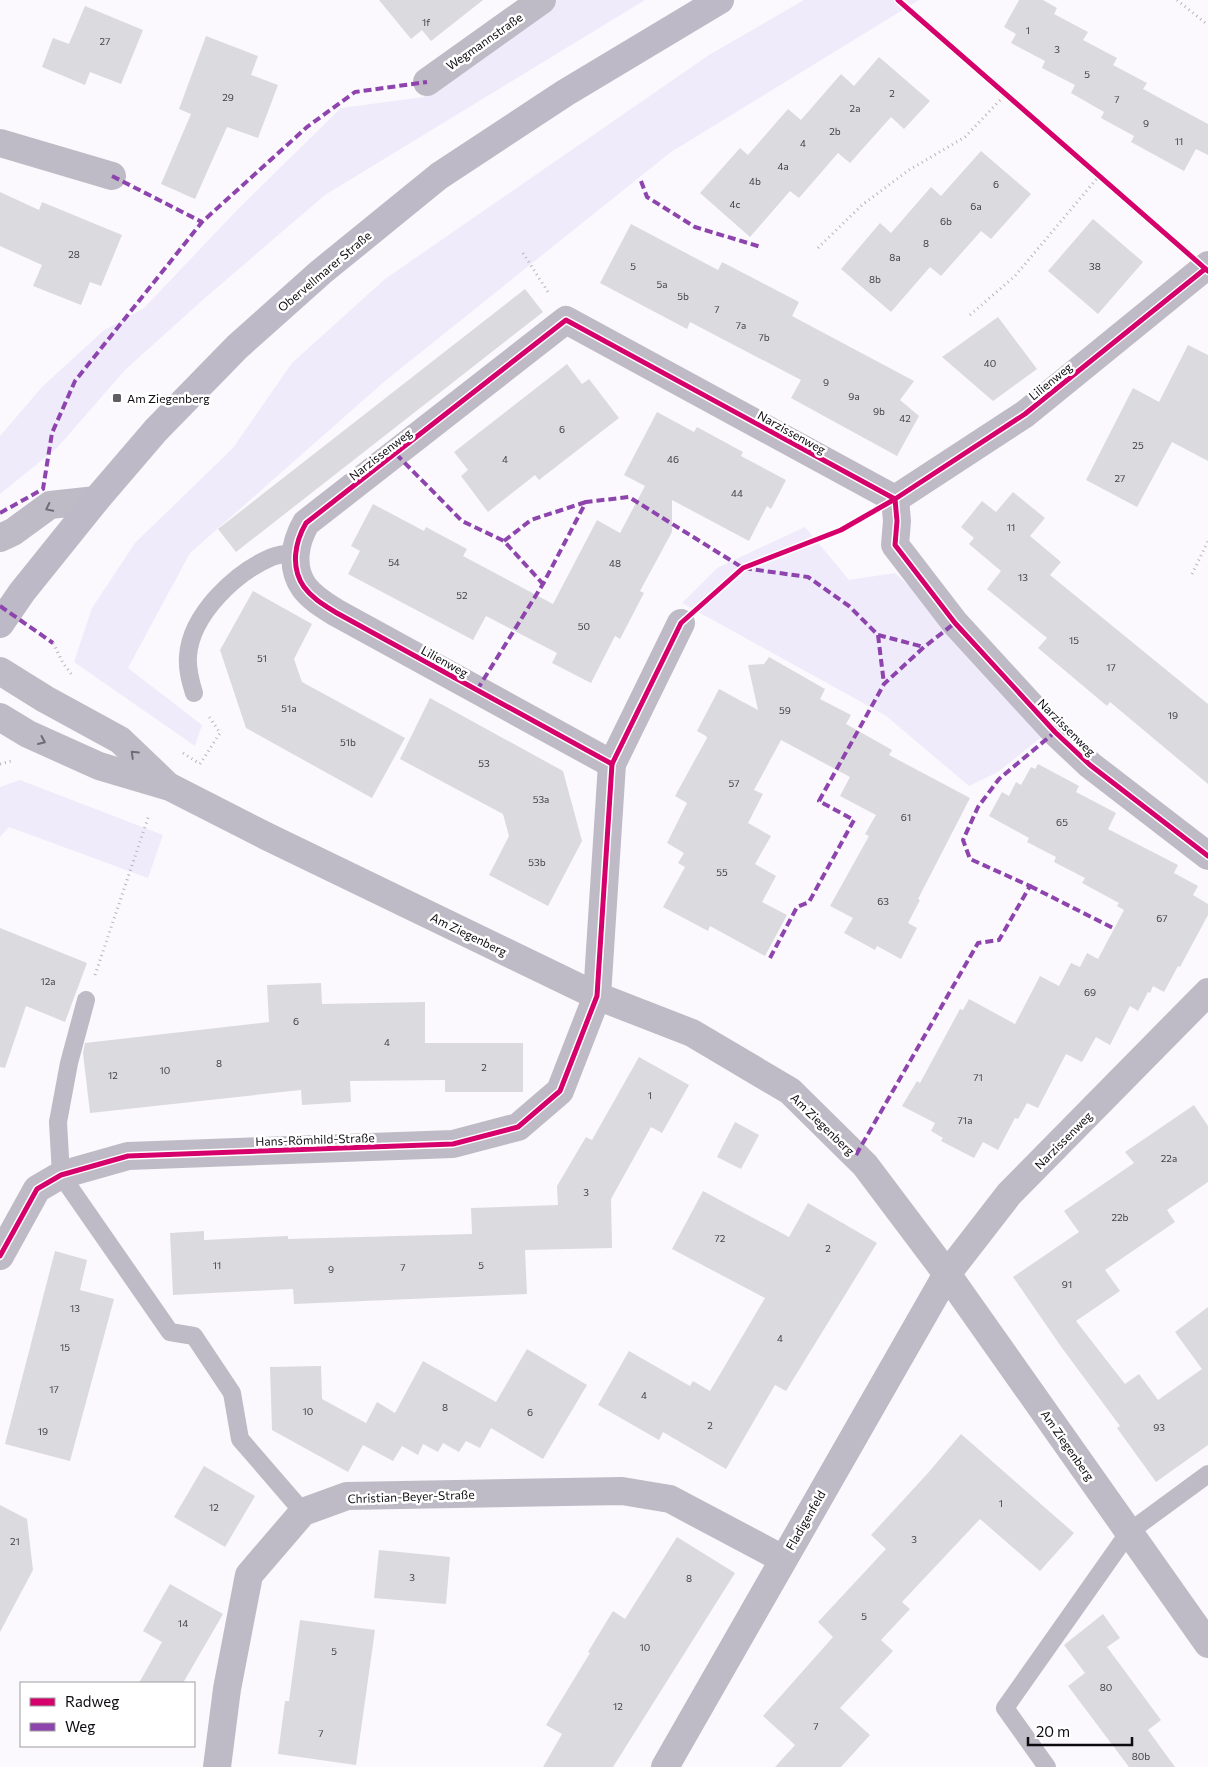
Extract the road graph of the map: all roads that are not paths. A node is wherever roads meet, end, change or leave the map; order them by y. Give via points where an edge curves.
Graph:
1 (542, 0) edge
2 (720, 0) edge
3 (426, 82) dead end
4 (0, 143) edge
5 (112, 176) dead end
6 (1207, 268) edge
7 (895, 499) junction
8 (96, 500) junction
9 (0, 538) edge
10 (295, 552) junction
11 (681, 623) dead end
12 (0, 624) edge
13 (0, 671) edge
14 (194, 693) road end
15 (0, 717) edge
16 (612, 764) junction
17 (170, 787) junction
18 (1208, 856) edge
19 (1208, 992) edge
20 (596, 996) junction
21 (86, 1000) road end
22 (61, 1175) junction
23 (0, 1256) edge
24 (947, 1274) junction
25 (1208, 1474) edge
26 (303, 1512) junction
27 (1129, 1532) junction
28 (783, 1559) junction
29 (1208, 1644) edge
30 (217, 1767) edge
31 (665, 1767) edge
32 (1048, 1767) edge

1 - 3 street, Wegmannstraße
2 - 8 main road, Obervellmarer Straße via 566,93 439,176 321,272 237,346 156,430
4 - 5 street
6 - 7 street, Lilienweg via 1025,414
7 - 10 street, Narzissenweg via 566,320 306,523
7 - 18 street, Narzissenweg via 895,546 955,623 1055,732 1090,764
8 -> 9 street via 50,504
8 - 12 main road, Obervellmarer Straße
10 - 14 lane via 274,556 246,571 204,612 188,654 188,674
10 - 16 street, Lilienweg via 303,586 335,612
11 - 16 street
17 -> 13 street, Am Ziegenberg via 120,740 45,700
15 -> 17 street, Am Ziegenberg via 28,734 100,766
16 - 20 street
17 - 20 street, Am Ziegenberg
19 - 24 street, Narzissenweg via 1009,1194
20 - 22 street, Hans-Römhild-Straße via 560,1092 518,1127 452,1144 128,1156
20 - 24 street, Am Ziegenberg via 692,1033 790,1091 865,1165
21 - 22 lane via 58,1122
22 - 23 street, Hans-Römhild-Straße via 37,1189
22 - 26 lane via 170,1332 194,1336 232,1393 240,1439
24 - 27 street, Am Ziegenberg
24 - 28 street, Fladigenfeld
25 - 27 lane
26 - 28 street, Christian-Beyer-Straße via 347,1496 622,1491 670,1499
26 - 30 street, Christian-Beyer-Straße via 249,1575 227,1689
27 - 29 street, Am Ziegenberg
27 - 32 lane via 1005,1708
28 - 31 street, Fladigenfeld

